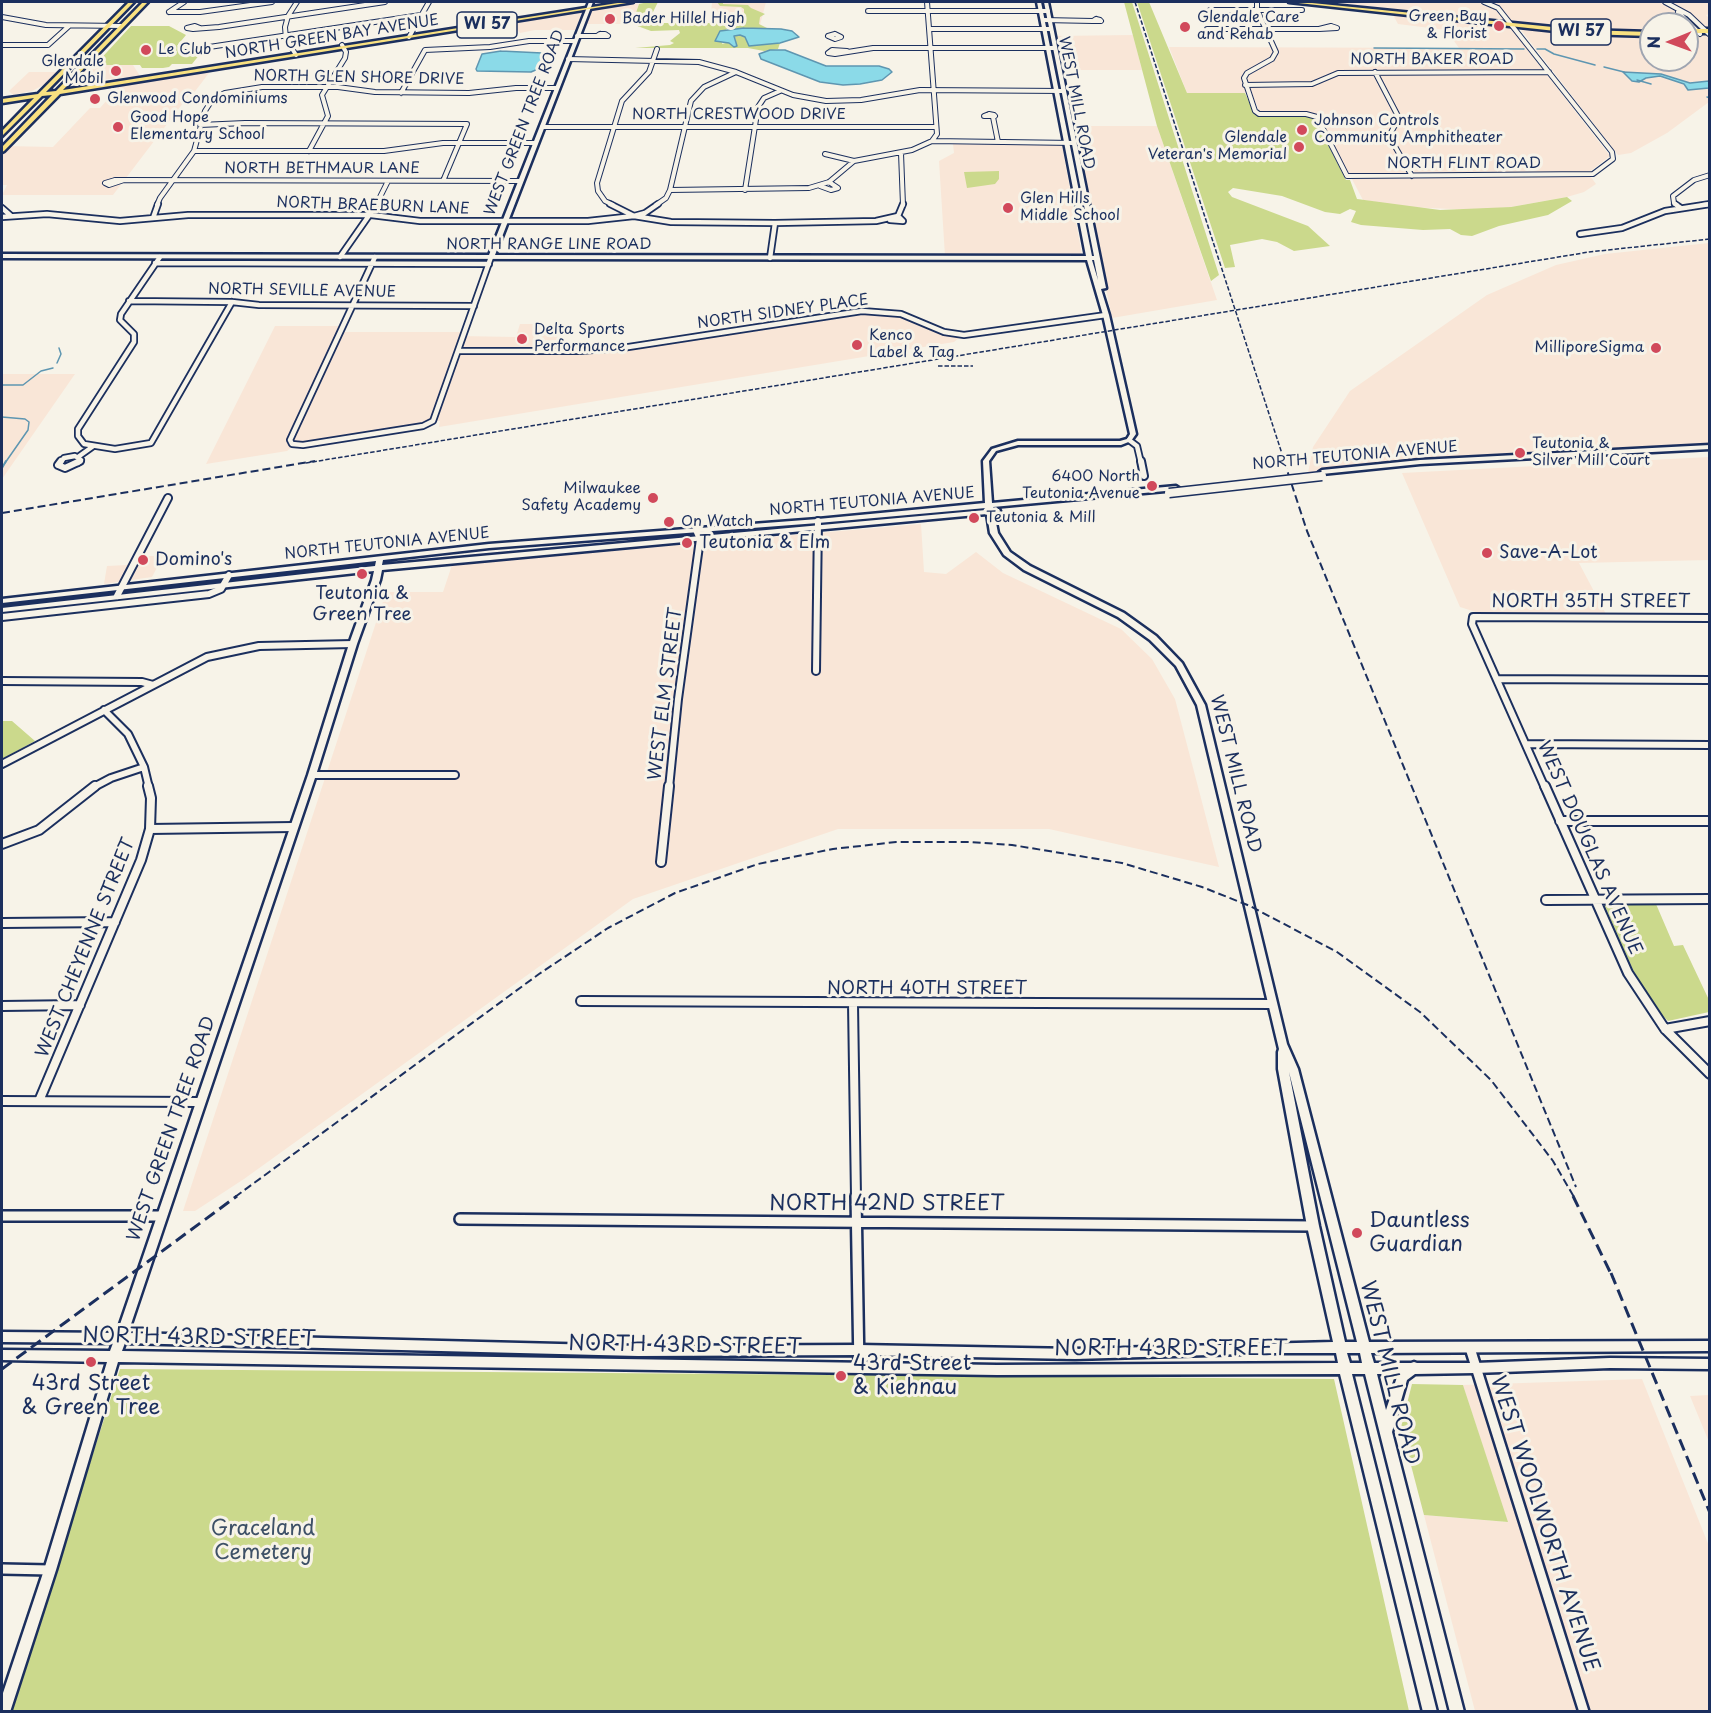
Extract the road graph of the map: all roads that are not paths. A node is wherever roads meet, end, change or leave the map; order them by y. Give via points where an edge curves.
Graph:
1 (131, 2) edge
2 (145, 2) edge
3 (184, 2) edge
4 (272, 2) edge
5 (297, 2) edge
6 (385, 2) edge
7 (429, 2) edge
8 (611, 2) edge
9 (630, 2) edge
10 (927, 2) edge
11 (1039, 2) edge
12 (1046, 2) edge
13 (1257, 2) edge
14 (1292, 2) edge
15 (1320, 2) edge
16 (1484, 2) edge
17 (1665, 2) edge
18 (604, 3) edge
19 (591, 4) edge
20 (1672, 6) junction
21 (1210, 10) dead end
22 (1257, 10) junction
23 (1302, 10) dead end
24 (868, 11) dead end
25 (928, 11) junction
26 (1045, 11) junction
27 (421, 15) junction
28 (288, 16) junction
29 (2, 17) edge
30 (1462, 18) junction
31 (1047, 20) junction
32 (1093, 21) dead end
33 (1511, 23) junction
34 (69, 26) junction
35 (107, 26) junction
36 (122, 26) junction
37 (1522, 26) junction
38 (200, 28) dead end
39 (929, 29) junction
40 (1048, 29) junction
41 (1207, 29) dead end
42 (1266, 29) junction
43 (1319, 29) dead end
44 (1639, 32) edge
45 (1639, 32) edge
46 (1705, 32) edge
47 (285, 35) junction
48 (410, 35) junction
49 (1520, 35) junction
50 (597, 36) dead end
51 (576, 38) junction
52 (837, 39) dead end
53 (2, 45) edge
54 (343, 46) junction
55 (184, 47) dead end
56 (930, 48) junction
57 (1052, 48) junction
58 (657, 49) dead end
59 (857, 50) junction
60 (847, 51) dead end
61 (295, 54) junction
62 (568, 59) junction
63 (655, 59) junction
64 (736, 72) junction
65 (1375, 72) junction
66 (1549, 72) junction
67 (126, 78) junction
68 (55, 79) junction
69 (68, 81) junction
70 (1245, 85) junction
71 (62, 87) junction
72 (327, 87) junction
73 (557, 88) junction
74 (43, 90) junction
75 (934, 90) junction
76 (72, 91) junction
77 (780, 91) junction
78 (1056, 91) junction
79 (1064, 91) junction
80 (57, 93) junction
81 (401, 93) junction
82 (23, 94) junction
83 (2, 99) edge
84 (35, 99) junction
85 (43, 108) junction
86 (993, 117) dead end
87 (325, 123) junction
88 (200, 125) junction
89 (542, 127) junction
90 (615, 127) junction
91 (936, 127) junction
92 (684, 128) junction
93 (755, 128) junction
94 (2, 134) edge
95 (932, 141) junction
96 (998, 142) junction
97 (460, 143) junction
98 (536, 143) junction
99 (1066, 143) junction
100 (1074, 143) junction
101 (2, 150) edge
102 (194, 151) junction
103 (309, 151) junction
104 (901, 153) junction
105 (825, 154) dead end
106 (854, 161) junction
107 (1710, 175) edge
108 (1412, 176) junction
109 (124, 180) dead end
110 (172, 181) junction
111 (388, 181) junction
112 (443, 181) junction
113 (520, 181) junction
114 (829, 182) junction
115 (820, 186) junction
116 (670, 190) junction
117 (745, 190) junction
118 (1710, 204) edge
119 (2, 208) edge
120 (1681, 208) junction
121 (10, 215) junction
122 (371, 215) junction
123 (634, 216) junction
124 (2, 217) edge
125 (153, 218) junction
126 (505, 221) junction
127 (775, 223) junction
128 (1580, 234) dead end
129 (2, 256) edge
130 (160, 256) junction
131 (340, 257) junction
132 (770, 258) junction
133 (1089, 258) junction
134 (1097, 258) junction
135 (257, 260) junction
136 (373, 260) junction
137 (490, 260) junction
138 (155, 263) junction
139 (129, 301) junction
140 (232, 302) junction
141 (352, 305) junction
142 (474, 306) junction
143 (1106, 315) junction
144 (458, 351) junction
145 (1130, 440) junction
146 (92, 447) junction
147 (1710, 447) edge
148 (1710, 452) edge
149 (78, 457) dead end
150 (1322, 474) junction
151 (1144, 476) dead end
152 (168, 498) dead end
153 (990, 509) junction
154 (818, 525) junction
155 (696, 530) junction
156 (700, 539) junction
157 (379, 563) junction
158 (229, 575) junction
159 (225, 584) junction
160 (122, 587) junction
161 (117, 596) junction
162 (2, 601) edge
163 (2, 610) edge
164 (2, 617) edge
165 (1473, 617) joint
166 (1710, 618) edge
167 (353, 644) junction
168 (816, 671) dead end
169 (1497, 679) junction
170 (1710, 680) edge
171 (2, 681) edge
172 (153, 685) junction
173 (104, 710) junction
174 (1526, 744) junction
175 (1710, 746) edge
176 (2, 764) edge
177 (144, 767) junction
178 (454, 774) dead end
179 (312, 775) junction
180 (1560, 821) junction
181 (1710, 821) edge
182 (293, 828) junction
183 (150, 829) junction
184 (2, 844) edge
185 (661, 862) dead end
186 (1595, 899) junction
187 (1710, 899) edge
188 (1546, 900) dead end
189 (115, 922) junction
190 (2, 923) edge
191 (581, 1001) dead end
192 (853, 1004) junction
193 (1272, 1004) junction
194 (80, 1005) junction
195 (2, 1006) edge
196 (1710, 1021) edge
197 (1665, 1029) junction
198 (1282, 1044) junction
199 (1710, 1074) edge
200 (2, 1101) edge
201 (39, 1101) junction
202 (199, 1102) junction
203 (2, 1216) edge
204 (161, 1216) junction
205 (460, 1219) dead end
206 (857, 1221) junction
207 (1313, 1226) junction
208 (2, 1337) edge
209 (121, 1338) junction
210 (1710, 1346) edge
211 (1340, 1347) junction
212 (1362, 1347) junction
213 (1470, 1348) junction
214 (859, 1350) junction
215 (2, 1355) edge
216 (114, 1356) junction
217 (1710, 1364) edge
218 (1413, 1367) junction
219 (859, 1368) junction
220 (1345, 1368) junction
221 (1368, 1368) junction
222 (1475, 1368) junction
223 (1385, 1436) junction
224 (2, 1569) edge
225 (50, 1569) junction
226 (3, 1712) edge
227 (1430, 1712) edge
228 (1457, 1712) edge
229 (1584, 1712) edge

1 - 35 main road
2 - 36 main road
3 - 4 street via 169,12
5 - 28 street
6 - 28 street
7 - 27 street
8 - 18 main road, NORTH GREEN BAY AVENUE / WI 57
9 - 19 main road, NORTH GREEN BAY AVENUE / WI 57
10 - 25 street
11 - 26 main road, WEST MILL ROAD
12 - 26 main road, WEST MILL ROAD
13 - 22 street
14 - 30 main road, WI 57
15 - 30 main road, WI 57
16 - 33 street via 1498,8
17 - 20 street
18 - 19 main road, NORTH GREEN BAY AVENUE / WI 57
19 - 48 main road, NORTH GREEN BAY AVENUE / WI 57
19 - 51 main road, WEST GREEN TREE ROAD
20 - 46 street
20 - 46 street via 1689,15
21 - 22 street
22 - 23 street
22 - 42 street
24 - 25 street
25 - 26 street
25 - 39 street
26 - 31 main road, WEST MILL ROAD
27 - 47 street
27 - 48 street
28 - 38 street
28 - 47 street
29 - 34 street
30 - 33 main road, WI 57
31 - 32 street
31 - 40 main road, WEST MILL ROAD
33 - 37 main road, WI 57
33 - 44 main road, WI 57
33 - 49 street
34 - 35 street
34 - 53 street via 48,45
35 - 36 street
35 - 68 main road
36 - 69 main road
37 - 45 main road, WI 57
37 - 49 main road via 1518,29
39 - 40 street
39 - 56 street
40 - 57 main road, WEST MILL ROAD
41 - 42 street
42 - 43 street
42 - 70 street via 1276,54 1245,75
47 - 55 street via 210,47
47 - 61 street
48 - 54 main road, NORTH GREEN BAY AVENUE / WI 57
49 - 66 street
50 - 51 street
51 - 62 main road, WEST GREEN TREE ROAD
51 - 81 street via 425,50
52 - 59 street
54 - 61 main road, NORTH GREEN BAY AVENUE / WI 57
54 - 72 street via 345,58
56 - 57 street
56 - 59 street
56 - 75 street
57 - 78 main road, WEST MILL ROAD
57 - 79 main road, WEST MILL ROAD
58 - 63 street
59 - 60 street
61 - 67 main road, NORTH GREEN BAY AVENUE / WI 57
61 - 76 main road, NORTH GREEN BAY AVENUE / WI 57
62 - 63 street
62 - 73 main road, WEST GREEN TREE ROAD
63 - 64 street via 699,62
63 - 90 street via 649,72 625,97
64 - 77 street
64 - 92 street via 696,94
65 - 66 street, NORTH BAKER ROAD
65 - 70 street, NORTH BAKER ROAD via 1338,73 1312,84
65 - 108 street via 1399,118 1389,136
66 - 108 street, NORTH FLINT ROAD via 1613,159 1593,174 1582,176
67 - 69 main road
67 - 71 main road, NORTH GREEN BAY AVENUE / WI 57
68 - 74 main road
68 - 82 main road
69 - 71 main road
70 - 108 street, NORTH FLINT ROAD via 1258,113 1319,118 1347,176
71 - 74 main road, NORTH GREEN BAY AVENUE / WI 57
71 - 80 main road
72 - 81 street, NORTH GLEN SHORE DRIVE
72 - 87 street via 321,99 328,111
72 - 88 street, NORTH GLEN SHORE DRIVE via 232,90 212,100
73 - 81 street, NORTH GLEN SHORE DRIVE
73 - 89 main road, WEST GREEN TREE ROAD
74 - 82 main road, NORTH GREEN BAY AVENUE / WI 57
74 - 84 main road
75 - 77 street via 841,101
75 - 78 street
75 - 91 street
76 - 80 main road, NORTH GREEN BAY AVENUE / WI 57
76 - 85 main road
77 - 93 street via 764,98 758,106
78 - 79 street
78 - 99 main road, WEST MILL ROAD
79 - 100 main road, WEST MILL ROAD
80 - 84 main road, NORTH GREEN BAY AVENUE / WI 57
80 - 85 main road
82 - 83 main road, NORTH GREEN BAY AVENUE / WI 57
83 - 84 main road, NORTH GREEN BAY AVENUE / WI 57
84 - 94 main road
85 - 101 main road
86 - 96 street
87 - 88 street
87 - 97 street via 467,124
87 - 103 street
88 - 102 street
89 - 90 street, NORTH CRESTWOOD DRIVE
89 - 98 main road, WEST GREEN TREE ROAD
90 - 92 street, NORTH CRESTWOOD DRIVE
90 - 123 street via 597,183 598,191 608,203
91 - 93 street, NORTH CRESTWOOD DRIVE
91 - 95 street
92 - 93 street, NORTH CRESTWOOD DRIVE
92 - 116 street
93 - 117 street
95 - 96 street
95 - 104 street
96 - 99 street
97 - 98 street
97 - 103 street via 402,151
97 - 112 street
98 - 113 main road, WEST GREEN TREE ROAD
99 - 100 street
99 - 133 main road, WEST MILL ROAD
100 - 134 main road, WEST MILL ROAD
102 - 103 street
102 - 110 street
104 - 106 street
104 - 127 street, NORTH BRAEBURN LANE via 903,208 898,216 903,221
105 - 106 street
106 - 114 street
107 - 120 street via 1694,180 1673,196 1674,203
109 - 110 street, NORTH BETHMAUR LANE
110 - 111 street, NORTH BETHMAUR LANE
110 - 125 street
111 - 112 street, NORTH BETHMAUR LANE
111 - 122 street
112 - 113 street, NORTH BETHMAUR LANE
113 - 126 main road, WEST GREEN TREE ROAD
114 - 115 street
114 - 115 street via 837,188
115 - 117 street
116 - 117 street
116 - 123 street via 660,204
118 - 120 street
119 - 121 street
120 - 128 street via 1622,228
121 - 124 street, NORTH BRAEBURN LANE
121 - 125 street, NORTH BRAEBURN LANE via 47,214 120,221
122 - 125 street, NORTH BRAEBURN LANE via 188,214
122 - 126 street, NORTH BRAEBURN LANE via 420,221
122 - 131 street
123 - 126 street, NORTH BRAEBURN LANE via 595,221
123 - 127 street, NORTH BRAEBURN LANE via 671,222
126 - 137 main road, WEST GREEN TREE ROAD
127 - 132 street
129 - 130 main road, NORTH RANGE LINE ROAD
130 - 135 main road, NORTH RANGE LINE ROAD
130 - 138 street
131 - 135 main road, NORTH RANGE LINE ROAD
131 - 136 main road, NORTH RANGE LINE ROAD
132 - 133 main road, NORTH RANGE LINE ROAD
132 - 137 main road, NORTH RANGE LINE ROAD
133 - 134 main road, NORTH RANGE LINE ROAD
133 - 143 main road, WEST MILL ROAD
134 - 143 main road, WEST MILL ROAD
135 - 136 street
135 - 138 street
136 - 137 main road, NORTH RANGE LINE ROAD
136 - 141 street
137 - 142 street, WEST GREEN TREE ROAD
138 - 139 street
139 - 140 street, NORTH SEVILLE AVENUE
139 - 146 street via 120,320 135,334 134,342 77,432 80,440
140 - 141 street, NORTH SEVILLE AVENUE
140 - 146 street via 152,441 116,449
141 - 142 street, NORTH SEVILLE AVENUE
141 - 144 street, WEST GREEN TREE ROAD via 290,440 292,444 429,424
142 - 144 street, WEST GREEN TREE ROAD
143 - 144 street, NORTH SIDNEY PLACE via 964,335 944,332 901,314 862,311 622,348
143 - 145 main road, WEST MILL ROAD via 1133,430
145 - 151 street via 1137,446
145 - 153 main road, WEST MILL ROAD via 1018,443 998,448 987,460
146 - 149 street
147 - 150 main road, NORTH TEUTONIA AVENUE via 1450,460
148 - 150 main road, NORTH TEUTONIA AVENUE
150 - 153 main road, NORTH TEUTONIA AVENUE, bridge
152 - 160 street
153 - 154 main road, NORTH TEUTONIA AVENUE
153 - 193 main road, WEST MILL ROAD via 999,543 1017,561 1135,624 1171,655 1191,684 1200,705
154 - 155 main road, NORTH TEUTONIA AVENUE
154 - 156 main road, NORTH TEUTONIA AVENUE
154 - 168 street
155 - 156 street
155 - 157 main road, NORTH TEUTONIA AVENUE via 489,546
156 - 157 main road, NORTH TEUTONIA AVENUE
156 - 185 street, WEST ELM STREET
157 - 158 main road, NORTH TEUTONIA AVENUE
157 - 159 main road, NORTH TEUTONIA AVENUE
157 - 167 main road, WEST GREEN TREE ROAD
158 - 159 street
158 - 160 main road, NORTH TEUTONIA AVENUE
159 - 161 main road, NORTH TEUTONIA AVENUE
159 - 164 street, NORTH TEUTONIA AVENUE via 208,594
160 - 161 street
160 - 162 main road, NORTH TEUTONIA AVENUE
161 - 163 main road, NORTH TEUTONIA AVENUE
165 - 166 street, NORTH 35TH STREET
165 - 169 street, WEST DOUGLAS AVENUE via 1472,624
167 - 172 street via 259,646 230,651 207,657
167 - 179 main road, WEST GREEN TREE ROAD
169 - 170 street
169 - 174 street, WEST DOUGLAS AVENUE
171 - 172 street
172 - 173 street
173 - 176 street
173 - 177 street, WEST CHEYENNE STREET via 128,734
174 - 175 street
174 - 180 street, WEST DOUGLAS AVENUE
177 - 183 street, WEST CHEYENNE STREET via 151,798
177 - 184 street via 96,786 39,830
178 - 179 street
179 - 182 main road, WEST GREEN TREE ROAD
180 - 181 street
180 - 186 street, WEST DOUGLAS AVENUE
182 - 183 street
182 - 202 main road, WEST GREEN TREE ROAD
183 - 189 street, WEST CHEYENNE STREET
186 - 187 street
186 - 188 street
186 - 197 street, WEST DOUGLAS AVENUE via 1628,973
189 - 190 street
189 - 194 street, WEST CHEYENNE STREET
191 - 192 street, NORTH 40TH STREET
192 - 193 street, NORTH 40TH STREET
192 - 206 street
193 - 198 main road, WEST MILL ROAD
194 - 195 street
194 - 201 street, WEST CHEYENNE STREET
196 - 197 street
197 - 199 street, WEST DOUGLAS AVENUE
198 - 207 main road, WEST MILL ROAD
198 - 212 main road, WEST MILL ROAD via 1293,1070
200 - 201 street
201 - 202 street
202 - 204 main road, WEST GREEN TREE ROAD
203 - 204 street
204 - 209 main road, WEST GREEN TREE ROAD
205 - 206 street, NORTH 42ND STREET
206 - 207 street, NORTH 42ND STREET
206 - 214 street
207 - 211 main road, WEST MILL ROAD
208 - 209 main road, NORTH 43RD STREET
209 - 214 main road, NORTH 43RD STREET via 638,1351
209 - 216 main road, WEST GREEN TREE ROAD
210 - 213 main road, NORTH 43RD STREET
211 - 212 main road, NORTH 43RD STREET
211 - 214 main road, NORTH 43RD STREET via 1075,1354
211 - 220 main road, WEST MILL ROAD
212 - 213 main road, NORTH 43RD STREET
212 - 221 main road, WEST MILL ROAD
213 - 222 street, WEST WOOLWORTH AVENUE
214 - 219 street
215 - 216 main road, NORTH 43RD STREET
216 - 219 main road, NORTH 43RD STREET
216 - 225 main road, WEST GREEN TREE ROAD
217 - 222 main road, NORTH 43RD STREET
218 - 221 main road, NORTH 43RD STREET
218 - 222 main road, NORTH 43RD STREET
218 - 223 main road via 1402,1377
219 - 220 main road, NORTH 43RD STREET
220 - 221 main road, NORTH 43RD STREET
220 - 227 main road, WEST MILL ROAD
221 - 223 main road, WEST MILL ROAD
222 - 229 street, WEST WOOLWORTH AVENUE
223 - 228 main road, WEST MILL ROAD
224 - 225 street
225 - 226 main road, WEST GREEN TREE ROAD

